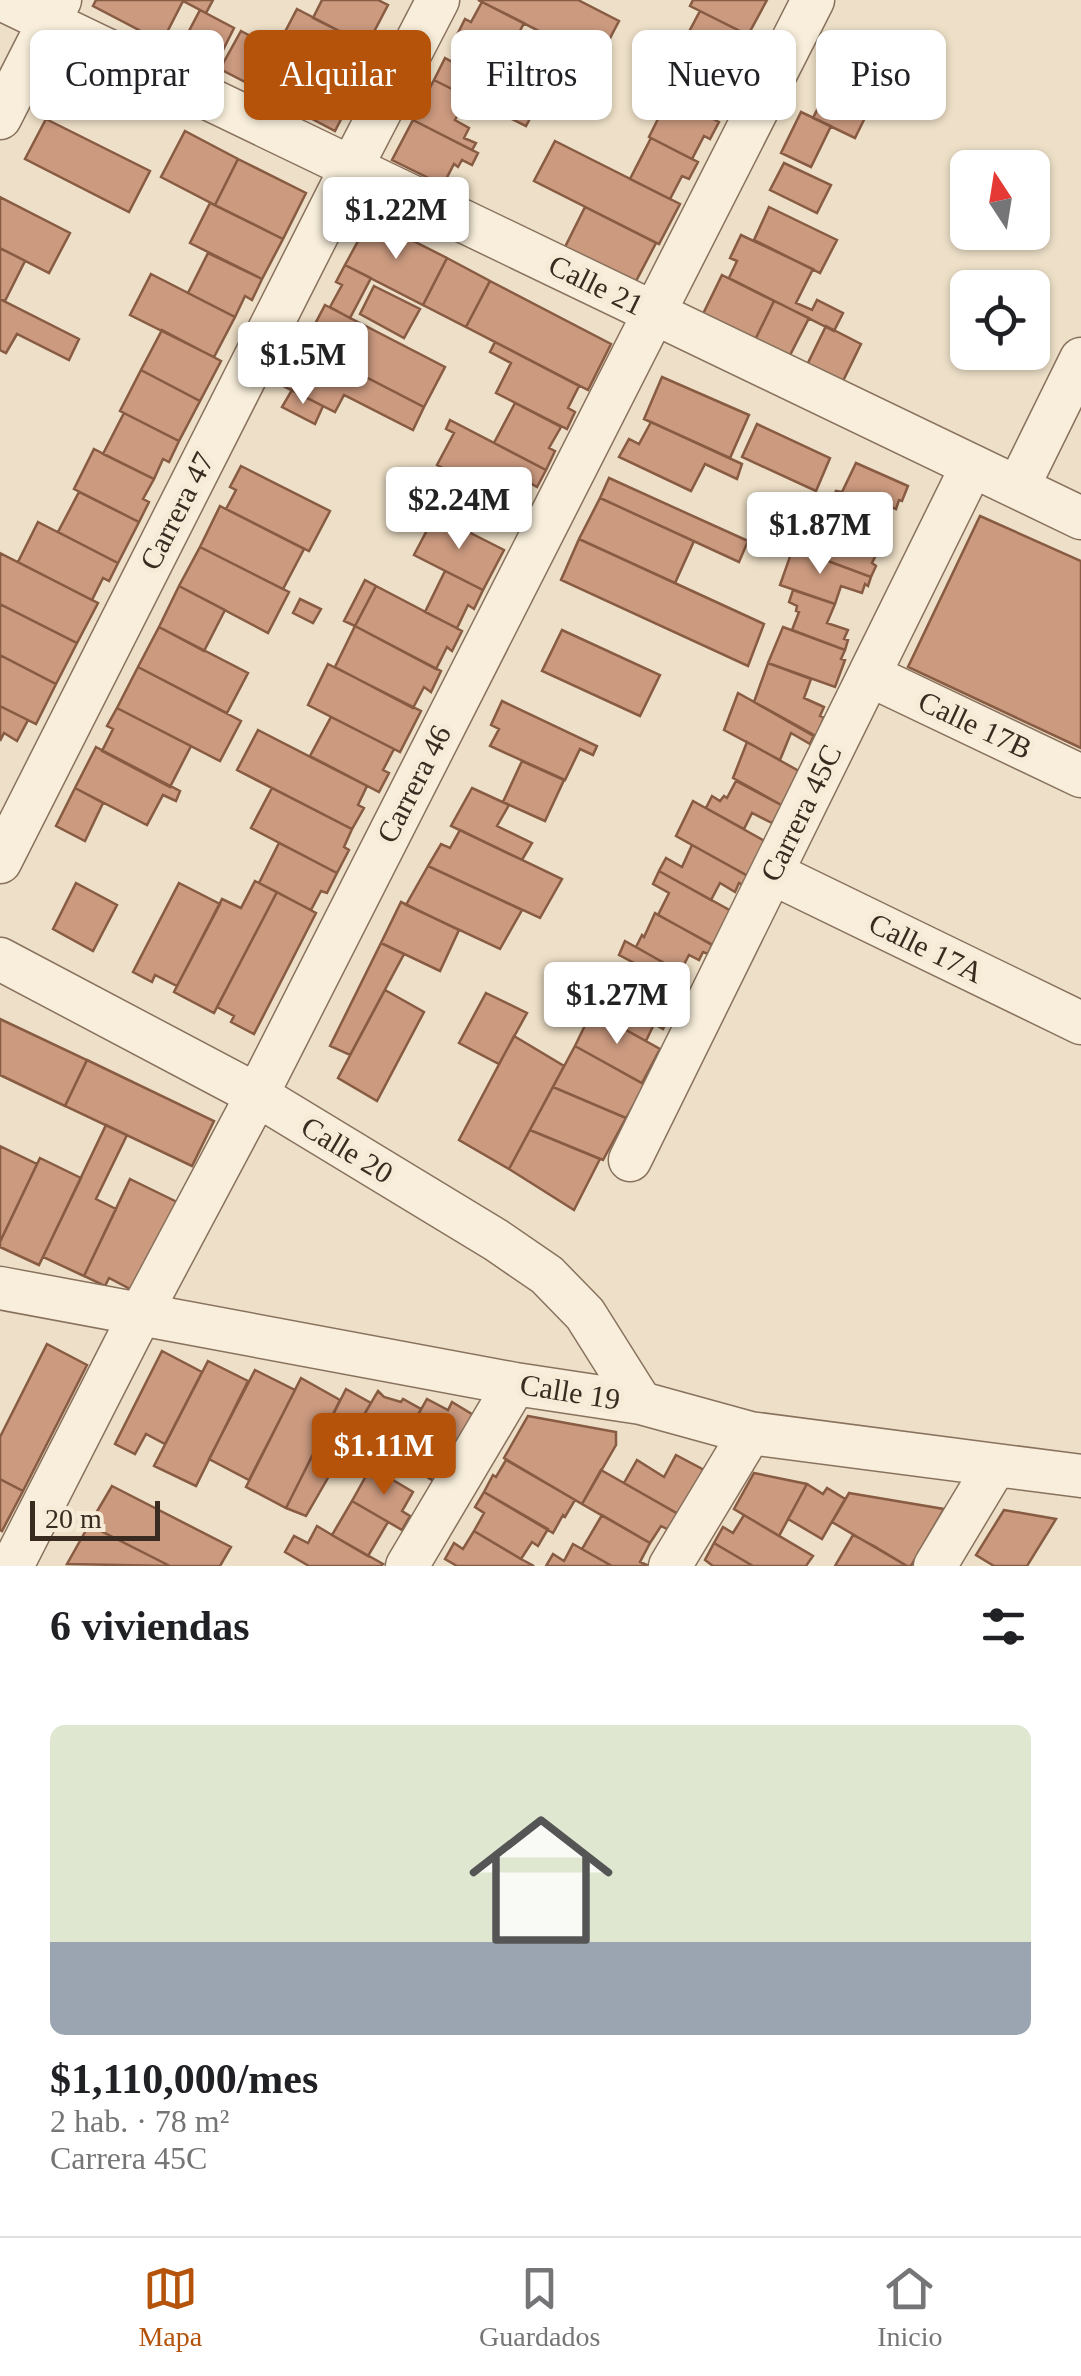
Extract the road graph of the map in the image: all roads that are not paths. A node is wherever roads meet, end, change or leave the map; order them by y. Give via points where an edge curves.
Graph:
1 (2, 0) edge
2 (438, 0) edge
3 (813, 0) edge
4 (55, 11) edge
5 (0, 118) edge
6 (350, 168) junction
7 (653, 312) junction
8 (1081, 360) edge
9 (972, 466) junction
10 (1018, 487) junction
11 (1081, 518) edge
12 (869, 675) junction
13 (1081, 776) edge
14 (0, 862) edge
15 (772, 872) junction
16 (0, 959) edge
17 (1081, 1023) edge
18 (257, 1095) junction
19 (630, 1160) dead end
20 (0, 1288) edge
21 (141, 1313) junction
22 (515, 1384) junction
23 (641, 1402) junction
24 (750, 1433) junction
25 (995, 1466) junction
26 (1081, 1476) edge
27 (12, 1566) edge
28 (408, 1566) edge
29 (670, 1566) edge
30 (935, 1566) edge

1 - 4 street, Calle 21
2 - 6 street, Carrera 47
3 - 7 street, Carrera 46
4 - 5 street
4 - 6 street, Calle 21
6 - 7 street, Calle 21
6 - 14 street, Carrera 47
7 - 9 street, Calle 21
7 - 18 street, Carrera 46
8 - 10 street
9 - 10 street, Calle 21
9 - 12 street, Carrera 45C
10 - 11 street, Calle 21
12 - 13 street, Calle 17B
12 - 15 street, Carrera 45C
15 - 17 street, Calle 17A
15 - 19 street, Carrera 45C
16 - 18 street, Calle 20
18 - 21 street, Carrera 46
18 - 23 street, Calle 20 via 547,1275 586,1314
20 - 21 street, Calle 19
21 - 22 street, Calle 19
21 - 27 street, Carrera 46
22 - 23 street, Calle 19
22 - 28 street
23 - 24 street, Calle 19
24 - 25 street, Calle 19
24 - 29 street
25 - 26 street, Calle 19
25 - 30 street

